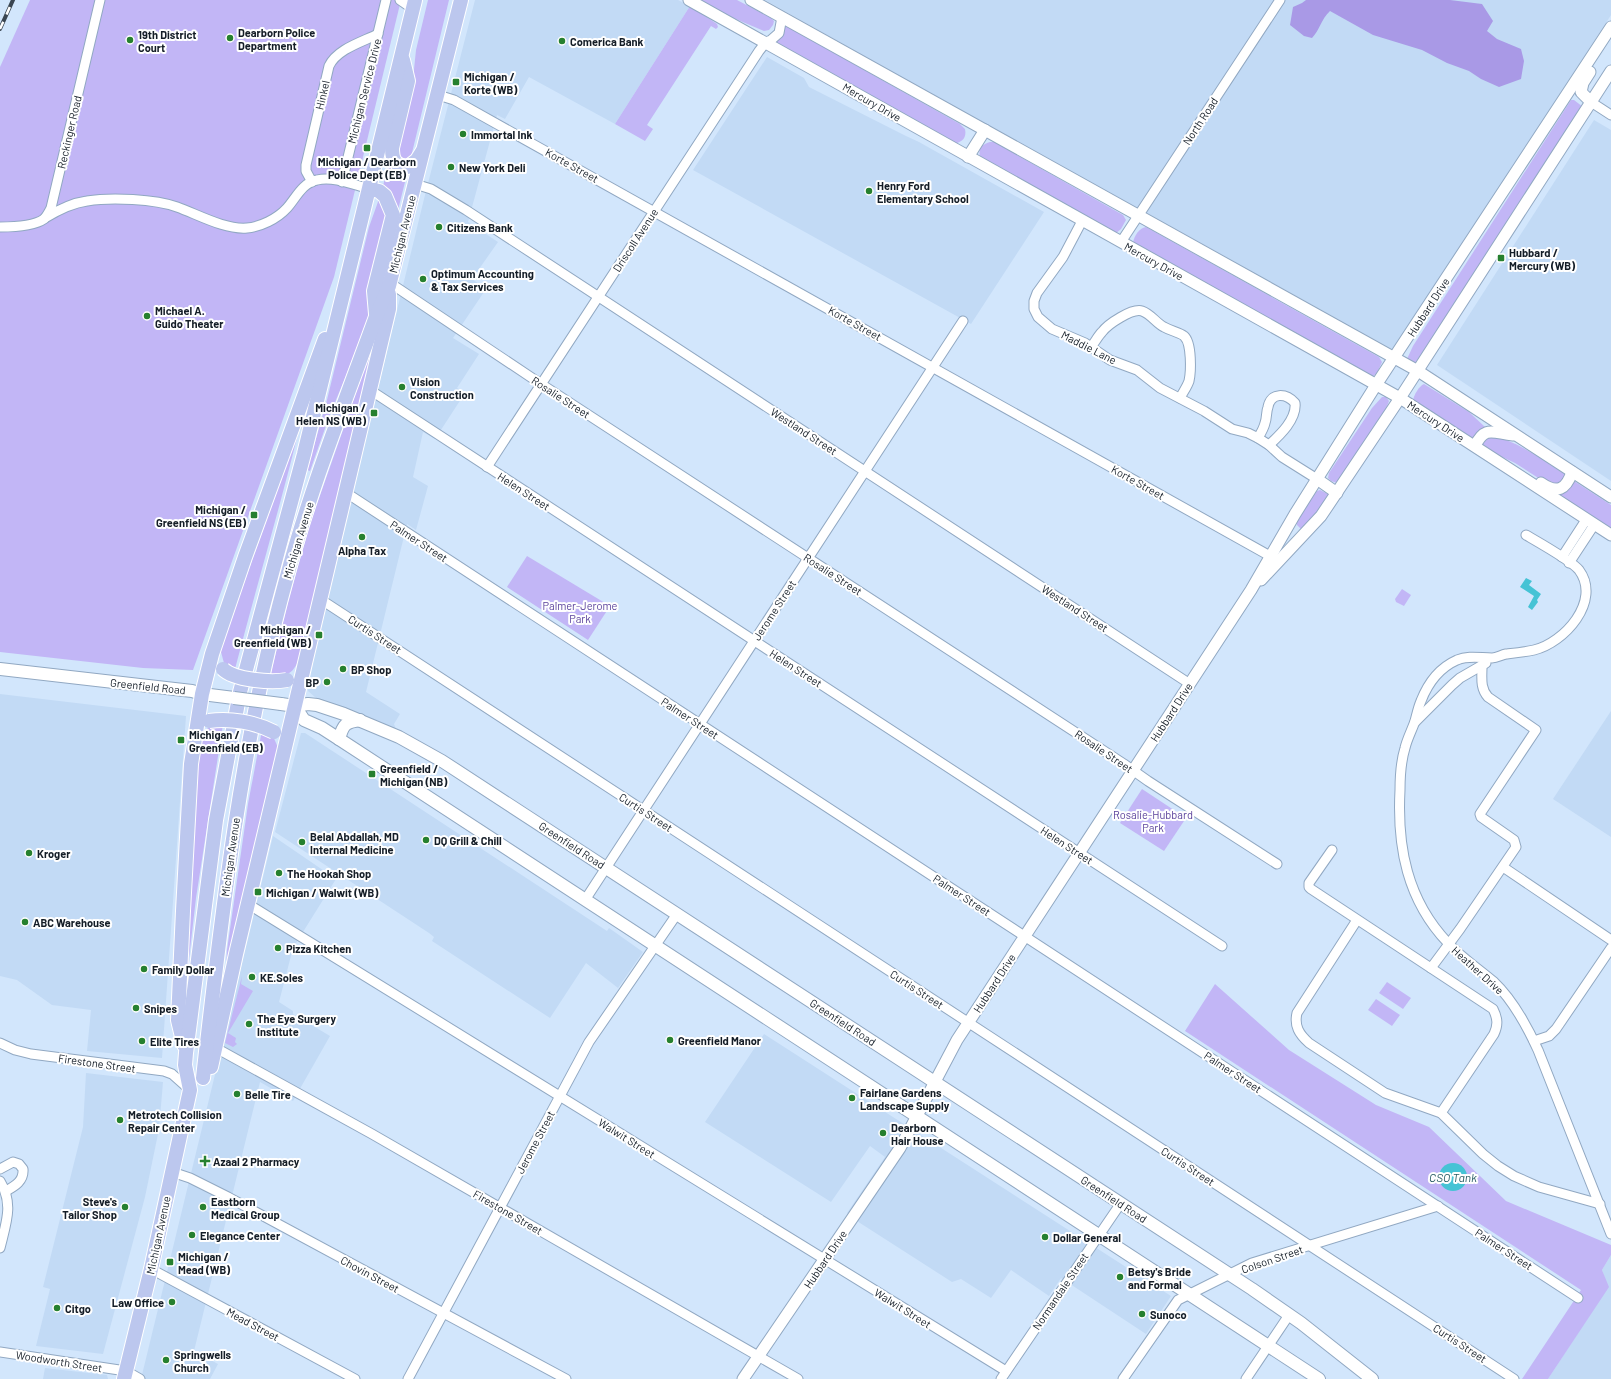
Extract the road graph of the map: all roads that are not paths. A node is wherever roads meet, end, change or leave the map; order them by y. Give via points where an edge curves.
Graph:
1 (100, 0) edge
2 (386, 0) edge
3 (400, 0) edge
4 (461, 0) edge
5 (689, 0) edge
6 (752, 0) edge
7 (1280, 0) edge
8 (414, 4) edge
9 (782, 17) junction
10 (1611, 27) edge
11 (378, 34) junction
12 (1611, 39) edge
13 (766, 42) junction
14 (402, 57) junction
15 (1611, 71) edge
16 (1608, 83) edge
17 (438, 95) junction
18 (1591, 102) junction
19 (1611, 115) edge
20 (985, 130) junction
21 (424, 149) junction
22 (968, 157) junction
23 (313, 181) junction
24 (342, 182) junction
25 (415, 184) junction
26 (370, 189) junction
27 (654, 211) junction
28 (1138, 216) junction
29 (45, 218) junction
30 (1082, 221) junction
31 (0, 227) edge
32 (1121, 242) junction
33 (349, 271) junction
34 (389, 285) junction
35 (598, 297) junction
36 (376, 314) junction
37 (963, 321) dead end
38 (1091, 347) junction
39 (1394, 359) junction
40 (933, 366) junction
41 (1418, 371) junction
42 (541, 384) junction
43 (1376, 385) junction
44 (370, 390) junction
45 (1180, 398) junction
46 (1400, 398) junction
47 (1518, 436) junction
48 (1258, 438) junction
49 (1269, 444) junction
50 (1475, 446) junction
51 (1486, 454) junction
52 (487, 467) junction
53 (865, 471) junction
54 (1572, 472) junction
55 (1317, 480) junction
56 (345, 492) junction
57 (1337, 493) junction
58 (1611, 497) edge
59 (1290, 522) junction
60 (1601, 528) edge
61 (1305, 535) junction
62 (1526, 535) dead end
63 (1270, 556) junction
64 (808, 558) junction
65 (1565, 560) junction
66 (1251, 590) junction
67 (320, 599) junction
68 (754, 641) junction
69 (214, 646) junction
70 (1494, 658) junction
71 (1482, 666) junction
72 (0, 669) edge
73 (303, 672) junction
74 (1190, 684) junction
75 (209, 695) junction
76 (288, 705) junction
77 (360, 720) junction
78 (1415, 722) junction
79 (203, 723) junction
80 (700, 725) junction
81 (339, 740) junction
82 (285, 746) junction
83 (1133, 771) junction
84 (644, 810) junction
85 (1332, 850) dead end
86 (1078, 853) junction
87 (1277, 864) dead end
88 (1503, 867) junction
89 (606, 868) junction
90 (585, 900) junction
91 (248, 904) junction
92 (677, 914) junction
93 (1357, 920) junction
94 (1024, 936) junction
95 (1611, 940) edge
96 (1448, 943) junction
97 (655, 946) junction
98 (1222, 946) dead end
99 (1611, 948) edge
100 (1431, 968) junction
101 (968, 1022) junction
102 (1534, 1041) junction
103 (0, 1043) edge
104 (216, 1048) junction
105 (186, 1054) junction
106 (203, 1078) junction
107 (935, 1082) junction
108 (190, 1090) junction
109 (560, 1096) junction
110 (1441, 1113) junction
111 (917, 1117) junction
112 (0, 1168) edge
113 (172, 1172) junction
114 (0, 1180) edge
115 (6, 1191) junction
116 (1121, 1203) junction
117 (1600, 1204) junction
118 (1438, 1206) junction
119 (500, 1208) junction
120 (1611, 1234) edge
121 (1098, 1235) junction
122 (1310, 1246) junction
123 (0, 1248) edge
124 (824, 1259) junction
125 (151, 1269) junction
126 (1229, 1274) junction
127 (1189, 1294) junction
128 (1578, 1298) dead end
129 (443, 1313) junction
130 (1289, 1315) junction
131 (1268, 1346) junction
132 (0, 1352) edge
133 (758, 1356) junction
134 (125, 1375) edge
135 (1004, 1375) edge
136 (140, 1379) edge
137 (355, 1379) edge
138 (408, 1379) edge
139 (566, 1379) edge
140 (742, 1379) edge
141 (798, 1379) edge
142 (1123, 1379) edge
143 (1246, 1379) edge
144 (1319, 1379) edge
145 (1372, 1379) edge
146 (1514, 1379) edge

1 - 29 street, Reckinger Road via 51,208
2 - 11 street, Michigan Service Drive
3 - 8 street
4 - 17 main road, Michigan Avenue
5 - 13 street, Mercury Drive
6 - 9 street
7 - 28 street, North Road
8 - 14 main road, Michigan Avenue
9 - 13 street, Driscoll Avenue via 779,33
9 - 20 street
10 - 39 street, Hubbard Drive
11 - 23 street, Hinkel via 331,60 306,165 306,172
11 - 24 street, Michigan Service Drive
12 - 18 street via 1583,84 1581,92
13 - 22 street, Mercury Drive
13 - 27 street, Driscoll Avenue
14 - 21 main road via 408,81 392,156 398,165 408,167 417,160
14 - 26 main road, Michigan Avenue
15 - 16 street, Hubbard Drive
16 - 18 street, Hubbard Drive
17 - 21 main road, Michigan Avenue
17 - 27 street, Korte Street via 454,100
18 - 19 street
18 - 41 street, Hubbard Drive
20 - 22 street
20 - 28 street
21 - 25 main road, Michigan Avenue
22 - 30 street, Mercury Drive
23 - 24 street via 331,179
23 - 29 street via 304,186 279,215 265,223 246,228 232,227 170,205 138,200 87,201 61,209
24 - 26 street
25 - 34 main road, Michigan Avenue
25 - 35 street, Westland Street via 431,189 466,210
26 - 33 main road, Michigan Avenue
26 - 36 main road via 385,196 393,215 374,291
27 - 35 street, Driscoll Avenue
27 - 40 street, Korte Street
28 - 32 street, North Road
28 - 39 street
29 - 31 street via 14,228
30 - 32 street, Mercury Drive
30 - 38 street, Maddie Lane via 1067,251 1041,285 1034,301 1034,309 1038,317 1056,331
32 - 43 street, Mercury Drive
33 - 69 main road
33 - 105 main road, Michigan Avenue via 304,454 240,692 216,820
34 - 36 main road, Michigan Avenue
34 - 42 street, Rosalie Street
34 - 44 main road via 389,309
35 - 42 street, Driscoll Avenue
35 - 53 street, Westland Street
36 - 106 main road, Michigan Avenue via 307,509 286,579 258,693 226,883
37 - 40 street, Jerome Street
38 - 45 street, Maddie Lane via 1110,360 1137,370 1160,388
38 - 45 street via 1103,331 1136,310 1165,328 1184,336 1190,347 1189,377
39 - 41 street
39 - 43 street, Hubbard Drive
40 - 53 street, Jerome Street
40 - 63 street, Korte Street
41 - 46 street, Hubbard Drive
41 - 47 street
42 - 52 street, Driscoll Avenue
42 - 64 street, Rosalie Street
43 - 46 street, Mercury Drive
43 - 55 street, Hubbard Drive
44 - 52 street, Helen Street
44 - 56 main road
45 - 48 street, Maddie Lane via 1232,429
46 - 50 street, Mercury Drive
46 - 57 street, Hubbard Drive
47 - 50 street via 1486,432 1480,436
47 - 54 street
48 - 49 street, Maddie Lane
48 - 49 street via 1265,424 1269,402 1276,396 1287,397 1295,403 1294,413 1282,433
49 - 55 street, Maddie Lane via 1282,457
50 - 51 street, Mercury Drive
51 - 54 street via 1513,465 1549,488 1558,490 1565,486
51 - 60 street, Mercury Drive
52 - 68 street, Helen Street
53 - 64 street, Jerome Street
53 - 74 street, Westland Street
54 - 58 street
55 - 57 street
55 - 59 street, Hubbard Drive
56 - 67 main road
56 - 80 street, Palmer Street
57 - 61 street, Hubbard Drive
59 - 61 street via 1296,532
59 - 63 street, Hubbard Drive
60 - 65 street
61 - 66 street, Hubbard Drive
62 - 65 street, Heather Drive
63 - 66 street, Hubbard Drive
64 - 68 street, Jerome Street
64 - 83 street, Rosalie Street
65 - 70 street, Heather Drive via 1578,569 1586,590 1581,609 1566,632 1544,647
66 - 74 street, Hubbard Drive
67 - 73 main road
67 - 84 street, Curtis Street
68 - 80 street, Jerome Street
68 - 86 street, Helen Street
69 - 73 main road, bridge via 223,669 229,674 273,682 287,680
69 - 75 main road
70 - 71 street, Heather Drive
70 - 78 street, Heather Drive via 1472,656 1457,660 1438,672 1423,695
71 - 78 street, Heather Drive via 1460,678
71 - 88 street via 1483,692 1536,730 1480,814 1516,844
72 - 75 main road, Greenfield Road
73 - 76 main road
74 - 83 street, Hubbard Drive
75 - 76 main road, Greenfield Road, bridge
75 - 79 main road
76 - 77 main road, Greenfield Road via 317,704
76 - 81 main road via 304,720
76 - 82 main road
77 - 81 main road via 349,722 343,727
77 - 89 main road, Greenfield Road via 399,737 442,761
78 - 96 street, Heather Drive via 1405,748 1400,773 1400,842 1405,866 1417,898 1430,921
79 - 82 main road, bridge via 220,720 258,725 274,732
79 - 105 main road via 191,764 178,1020
80 - 84 street, Jerome Street
80 - 94 street, Palmer Street
81 - 90 main road
82 - 91 main road
83 - 86 street, Hubbard Drive
83 - 87 street, Rosalie Street
84 - 89 street, Jerome Street
84 - 101 street, Curtis Street
85 - 93 street via 1309,883 1309,887 1314,893
86 - 94 street, Hubbard Drive
86 - 98 street, Helen Street
88 - 95 street
88 - 96 street
89 - 90 street, Jerome Street
89 - 92 main road, Greenfield Road
90 - 97 main road
91 - 104 main road
91 - 109 street, Walwit Street
92 - 97 street, Jerome Street
92 - 107 main road, Greenfield Road
93 - 100 street
93 - 110 street via 1296,1013 1296,1027 1309,1043 1385,1093
94 - 101 street, Hubbard Drive
94 - 118 street, Palmer Street
96 - 100 street
96 - 102 street, Heather Drive via 1495,983 1513,1005
97 - 109 street, Jerome Street via 589,1042
97 - 111 main road
99 - 102 street via 1556,1029 1549,1036
100 - 110 street via 1494,1009 1498,1022 1494,1034
101 - 107 street, Hubbard Drive
101 - 122 street, Curtis Street
102 - 117 street, Heather Drive
103 - 108 street, Firestone Street via 30,1054 164,1071 172,1074
104 - 106 main road via 210,1071
104 - 119 street, Firestone Street
105 - 108 main road, Michigan Avenue via 185,1065
106 - 108 main road
107 - 111 street, Hubbard Drive
107 - 116 main road, Greenfield Road
108 - 113 main road, Michigan Avenue
109 - 119 street, Jerome Street
109 - 124 street, Walwit Street
110 - 117 street via 1483,1154 1514,1176 1539,1187
111 - 121 main road
111 - 124 street, Hubbard Drive via 900,1148
112 - 115 street via 13,1162 23,1169 22,1178
113 - 125 main road, Michigan Avenue
113 - 129 street, Chovin Street via 228,1197
114 - 115 street
115 - 123 street via 9,1209
116 - 121 street, Normandale Street
116 - 126 main road, Greenfield Road
117 - 120 street, Heather Drive
118 - 122 street, Colson Street
118 - 128 street, Palmer Street
119 - 129 street, Jerome Street
119 - 133 street, Firestone Street
121 - 127 main road
121 - 135 street, Normandale Street
122 - 126 street, Colson Street via 1252,1263
122 - 146 street, Curtis Street
124 - 133 street, Hubbard Drive
124 - 135 street, Walwit Street
125 - 134 main road, Michigan Avenue
125 - 137 street, Mead Street
126 - 127 street, Colson Street
126 - 130 main road, Greenfield Road
127 - 131 main road
127 - 142 street, Colson Street via 1178,1300
129 - 138 street, Jerome Street
129 - 139 street, Chovin Street
130 - 131 street
130 - 145 main road, Greenfield Road
131 - 143 street
131 - 144 main road
132 - 134 street, Woodworth Street
133 - 140 street, Hubbard Drive
133 - 141 street, Firestone Street
134 - 136 street, Woodworth Street

